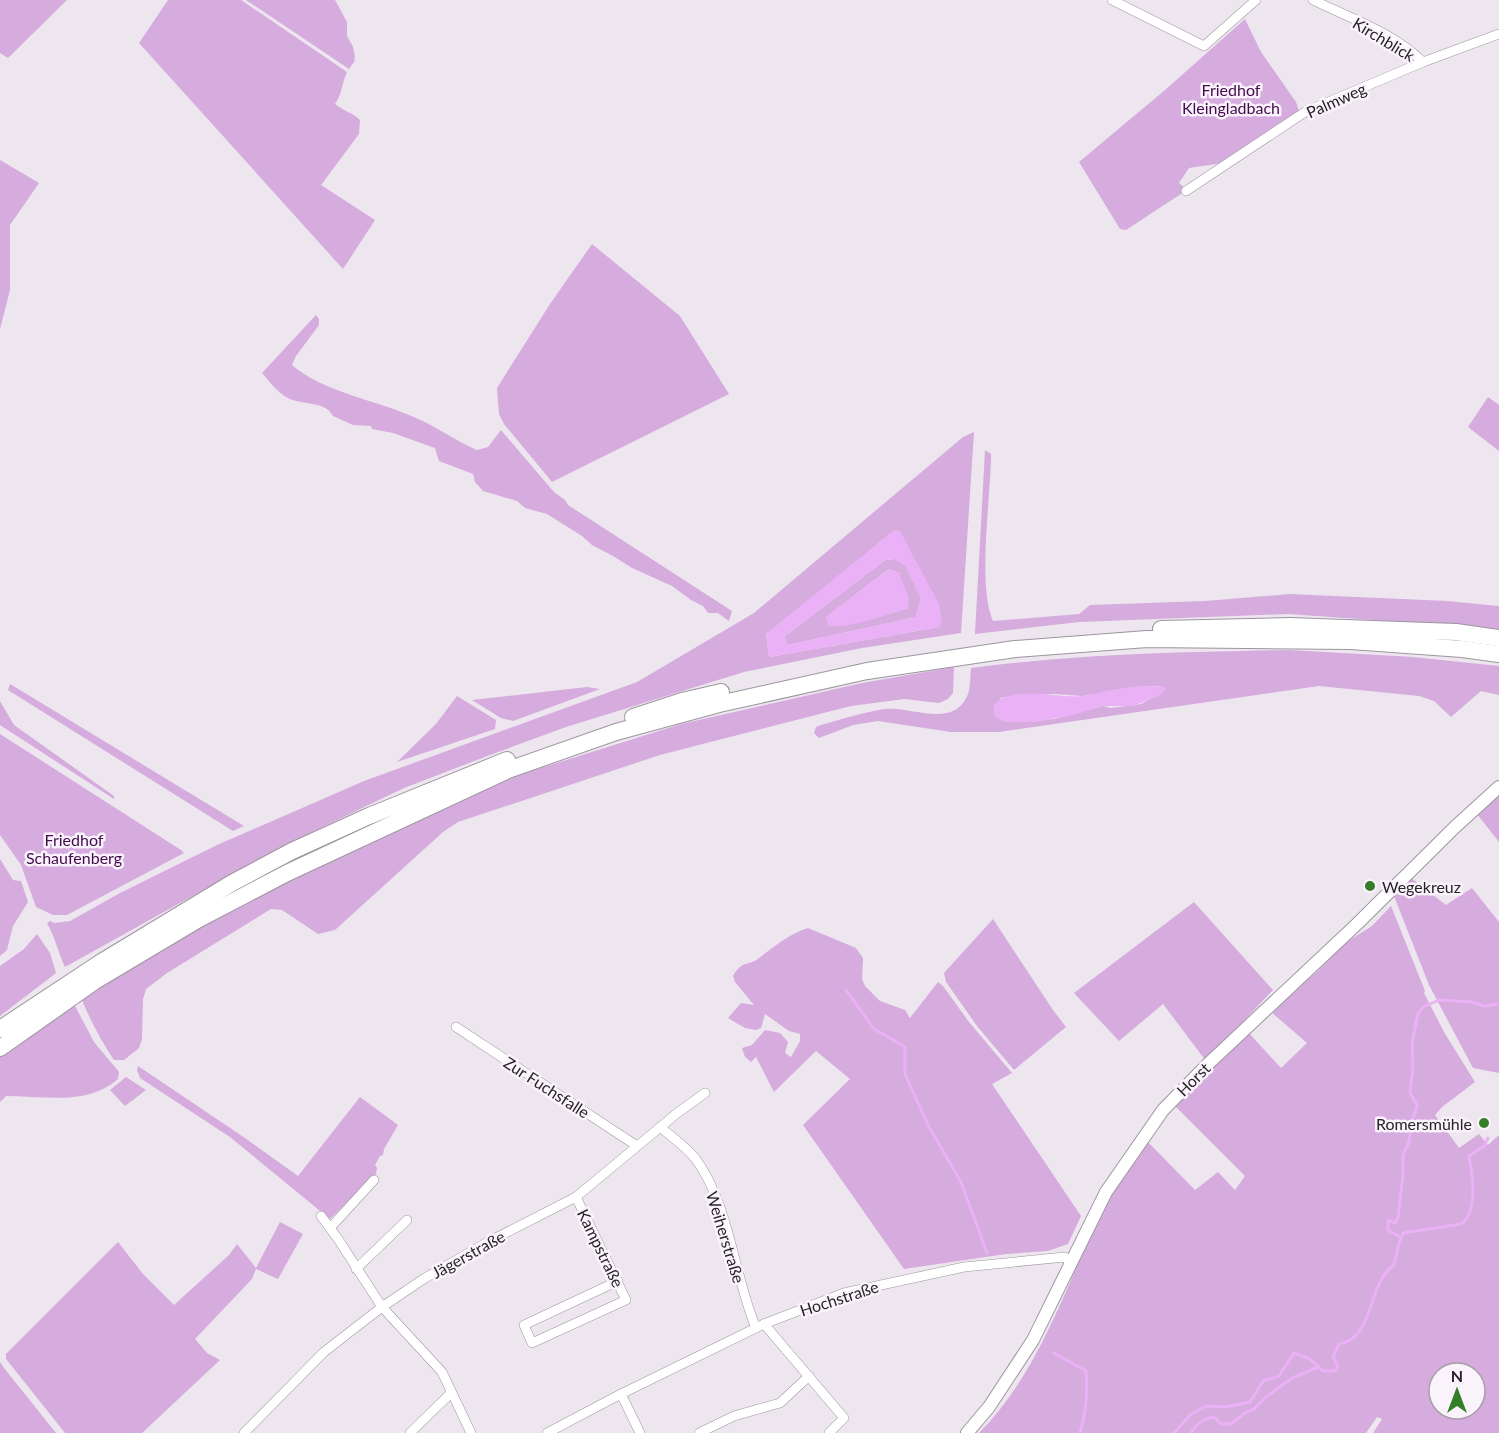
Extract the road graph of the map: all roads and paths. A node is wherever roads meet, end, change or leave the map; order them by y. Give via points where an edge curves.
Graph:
1 (1112, 0) edge
2 (1256, 0) edge
3 (1313, 0) edge
4 (1499, 34) edge
5 (1423, 62) junction
6 (1186, 192) dead end
7 (1499, 638) edge
8 (1499, 654) edge
9 (1499, 787) edge
10 (456, 1027) dead end
11 (0, 1029) edge
12 (0, 1048) edge
13 (705, 1093) dead end
14 (660, 1127) junction
15 (638, 1146) junction
16 (374, 1180) dead end
17 (576, 1197) junction
18 (321, 1216) dead end
19 (406, 1220) dead end
20 (330, 1228) junction
21 (1070, 1263) junction
22 (356, 1269) junction
23 (618, 1281) junction
24 (382, 1307) junction
25 (760, 1326) junction
26 (809, 1376) junction
27 (451, 1393) junction
28 (621, 1394) junction
29 (552, 1432) edge
30 (244, 1433) edge
31 (410, 1433) edge
32 (471, 1433) edge
33 (640, 1433) edge
34 (699, 1433) edge
35 (829, 1433) edge
36 (967, 1433) edge

1 - 2 street via 1204,46
3 - 5 street, Kirchblick via 1383,34
4 - 5 street, Palmweg
5 - 6 street, Palmweg via 1305,112
7 - 11 highway via 1456,632 1290,626 1036,636 881,658 682,701 492,765 292,851 102,961
8 - 12 highway via 1351,641 1147,639 1014,650 867,671 719,704 616,732 508,770 287,873 199,919 95,981
9 - 21 street, Horst via 1162,1110 1106,1192
10 - 15 street, Zur Fuchsfalle
13 - 14 street, Jägerstraße
14 - 15 street, Jägerstraße
14 - 25 street, Weiherstraße via 687,1149 713,1188 747,1305
15 - 17 street, Jägerstraße
16 - 20 street
17 - 23 street, Kampstraße
17 - 24 street, Jägerstraße via 425,1278
18 - 20 street
19 - 22 street
20 - 22 street
21 - 25 street, Hochstraße via 1065,1257 953,1269 844,1293
21 - 36 street, Horst via 1033,1340
22 - 24 street
23 - 23 street, Kampstraße via 626,1300 532,1343 524,1325
24 - 27 street via 442,1372
24 - 30 street, Jägerstraße via 324,1352
25 - 26 street, Weiherstraße
25 - 28 street, Hochstraße
26 - 34 street via 780,1403 734,1416
26 - 35 street, Weiherstraße via 844,1418
27 - 31 street
27 - 32 street
28 - 29 street, Hochstraße
28 - 33 street

